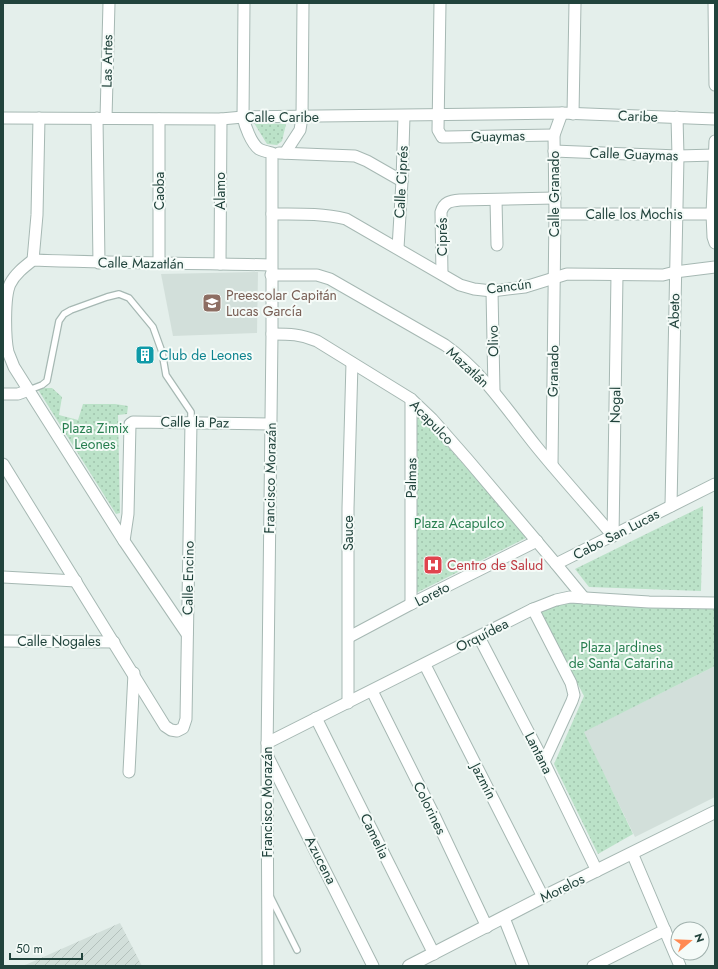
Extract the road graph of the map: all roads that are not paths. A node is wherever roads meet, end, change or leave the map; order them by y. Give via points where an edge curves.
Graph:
1 (109, 3) edge
2 (244, 3) edge
3 (303, 3) edge
4 (440, 3) edge
5 (575, 3) edge
6 (714, 3) edge
7 (715, 85) edge
8 (567, 114) junction
9 (438, 115) junction
10 (404, 116) junction
11 (243, 117) junction
12 (302, 117) junction
13 (677, 117) junction
14 (3, 118) edge
15 (39, 118) junction
16 (102, 118) junction
17 (221, 118) junction
18 (715, 118) edge
19 (159, 119) junction
20 (554, 135) junction
21 (715, 141) edge
22 (554, 151) junction
23 (272, 153) junction
24 (285, 153) junction
25 (678, 156) junction
26 (714, 156) edge
27 (402, 181) junction
28 (555, 198) junction
29 (496, 200) junction
30 (272, 214) junction
31 (555, 214) junction
32 (676, 214) junction
33 (712, 214) junction
34 (715, 243) edge
35 (497, 245) dead end
36 (398, 248) junction
37 (33, 260) junction
38 (99, 262) junction
39 (159, 262) junction
40 (220, 264) junction
41 (715, 267) edge
42 (271, 270) junction
43 (675, 272) junction
44 (442, 274) junction
45 (617, 275) junction
46 (554, 277) junction
47 (492, 291) junction
48 (272, 334) junction
49 (352, 363) junction
50 (29, 390) junction
51 (494, 391) junction
52 (3, 394) edge
53 (411, 399) junction
54 (191, 422) junction
55 (270, 424) junction
56 (3, 464) edge
57 (552, 465) junction
58 (715, 484) edge
59 (671, 506) junction
60 (614, 536) junction
61 (124, 541) junction
62 (537, 541) junction
63 (556, 564) junction
64 (3, 577) edge
65 (76, 581) junction
66 (584, 598) junction
67 (715, 603) edge
68 (411, 604) junction
69 (533, 609) junction
70 (187, 634) junction
71 (349, 637) junction
72 (479, 637) junction
73 (3, 641) edge
74 (114, 642) junction
75 (425, 665) junction
76 (134, 673) junction
77 (372, 691) junction
78 (348, 703) junction
79 (316, 718) junction
80 (267, 749) junction
81 (544, 762) junction
82 (129, 772) dead end
83 (714, 815) edge
84 (632, 853) junction
85 (597, 871) junction
86 (268, 892) junction
87 (543, 897) junction
88 (504, 918) junction
89 (487, 927) junction
90 (665, 930) junction
91 (297, 950) dead end
92 (434, 954) junction
93 (268, 966) edge
94 (374, 966) edge
95 (409, 966) edge
96 (523, 966) edge
97 (593, 966) edge
98 (680, 966) edge

1 - 16 street, Las Artes
2 - 11 street
3 - 12 street
4 - 9 street
5 - 8 street, Calle Granado
6 - 7 street
8 - 9 street, Calle Caribe
8 - 13 street, Caribe
8 - 20 street, Calle Granado
9 - 10 street, Calle Caribe
9 - 20 street, Guaymas via 438,130 442,137
10 - 12 street, Calle Caribe
10 - 27 street, Calle Ciprés
11 - 12 street, Calle Caribe
11 - 17 street, Calle Caribe
11 - 23 street via 251,139 259,149
12 - 24 street via 300,130
13 - 18 street, Caribe
13 - 25 street, Abeto
14 - 15 street, Calle Caribe
15 - 16 street, Calle Caribe
15 - 37 street via 38,215
16 - 19 street, Calle Caribe
16 - 38 street, Las Artes
17 - 19 street, Calle Caribe
17 - 40 street, Alamo
19 - 39 street, Caoba
20 - 22 street, Calle Granado
21 - 26 street
22 - 25 street, Calle Guaymas
22 - 28 street, Calle Granado
23 - 24 street
23 - 30 street, Francisco Morazán
24 - 27 street via 355,156
25 - 26 street, Calle Guaymas
25 - 32 street, Abeto
26 - 33 street
27 - 36 street, Calle Ciprés
28 - 29 street
28 - 31 street, Calle Granado
29 - 35 street
29 - 44 street, Ciprés via 460,200 443,206
30 - 36 street, Cancún via 332,215 346,219
30 - 42 street, Francisco Morazán
31 - 32 street, Calle los Mochis
31 - 46 street, Calle Granado
32 - 33 street, Calle los Mochis
32 - 43 street, Abeto
33 - 34 street
36 - 44 street, Cancún
37 - 38 street, Calle Mazatlán
37 - 50 street via 16,274 6,295 8,353
38 - 39 street, Calle Mazatlán
39 - 40 street, Calle Mazatlán
40 - 42 street, Calle Mazatlán
41 - 43 street, Cancún
42 - 48 street, Francisco Morazán
42 - 51 street, Mazatlán via 317,274 330,279 445,345 459,355
43 - 45 street, Cancún via 663,275
43 - 59 street, Abeto
44 - 47 street, Cancún via 460,285
45 - 46 street, Cancún via 567,274
45 - 60 street, Nogal
46 - 47 street, Cancún via 525,286
46 - 57 street, Granado
47 - 51 street, Olivo
48 - 49 street, Acapulco via 306,336
48 - 55 street, Francisco Morazán
49 - 53 street, Acapulco
49 - 71 street, Sauce via 348,508
50 - 52 street via 18,394
50 - 54 lane via 42,386 47,381 59,320 64,314 119,294 129,298 153,327 162,352 166,375 191,412
50 - 61 street
51 - 57 street, Mazatlán
53 - 62 street, Acapulco via 458,448
53 - 68 street, Palmas
54 - 55 street, Calle la Paz
54 - 61 street, Calle la Paz via 130,424 128,514
54 - 70 street, Calle Encino
55 - 80 street, Francisco Morazán
56 - 65 street
57 - 60 street, Mazatlán
58 - 59 street, Cabo San Lucas
59 - 60 street, Cabo San Lucas
60 - 63 street, Cabo San Lucas
61 - 70 street
62 - 63 street, Acapulco
62 - 68 street, Loreto
63 - 66 street, Cabo San Lucas
64 - 65 street
65 - 74 street
66 - 67 street, Orquídea
66 - 69 street, Orquídea via 556,600
68 - 71 street, Loreto
69 - 72 street, Orquídea
69 - 81 street via 571,683 574,695
70 - 76 street, Calle Encino via 186,719 183,728 177,732 165,726
71 - 78 street, Sauce
72 - 75 street, Orquídea
72 - 81 street, Lantana
73 - 74 street, Calle Nogales
74 - 76 street
75 - 77 street, Orquídea
75 - 87 street, Jazmín
76 - 82 street
77 - 78 street, Orquídea
77 - 89 street, Colorines
78 - 79 street, Orquídea
79 - 80 street, Orquídea
79 - 92 street, Camelia
80 - 86 street, Francisco Morazán
80 - 94 street, Azucena
81 - 85 street, Lantana
83 - 84 street, Morelos
84 - 85 street, Morelos
84 - 90 street
85 - 87 street, Morelos
86 - 91 lane
86 - 93 street, Francisco Morazán
87 - 88 street, Morelos
88 - 89 street, Morelos
88 - 96 street
89 - 92 street, Morelos
90 - 97 street
90 - 98 street
92 - 95 street, Morelos

